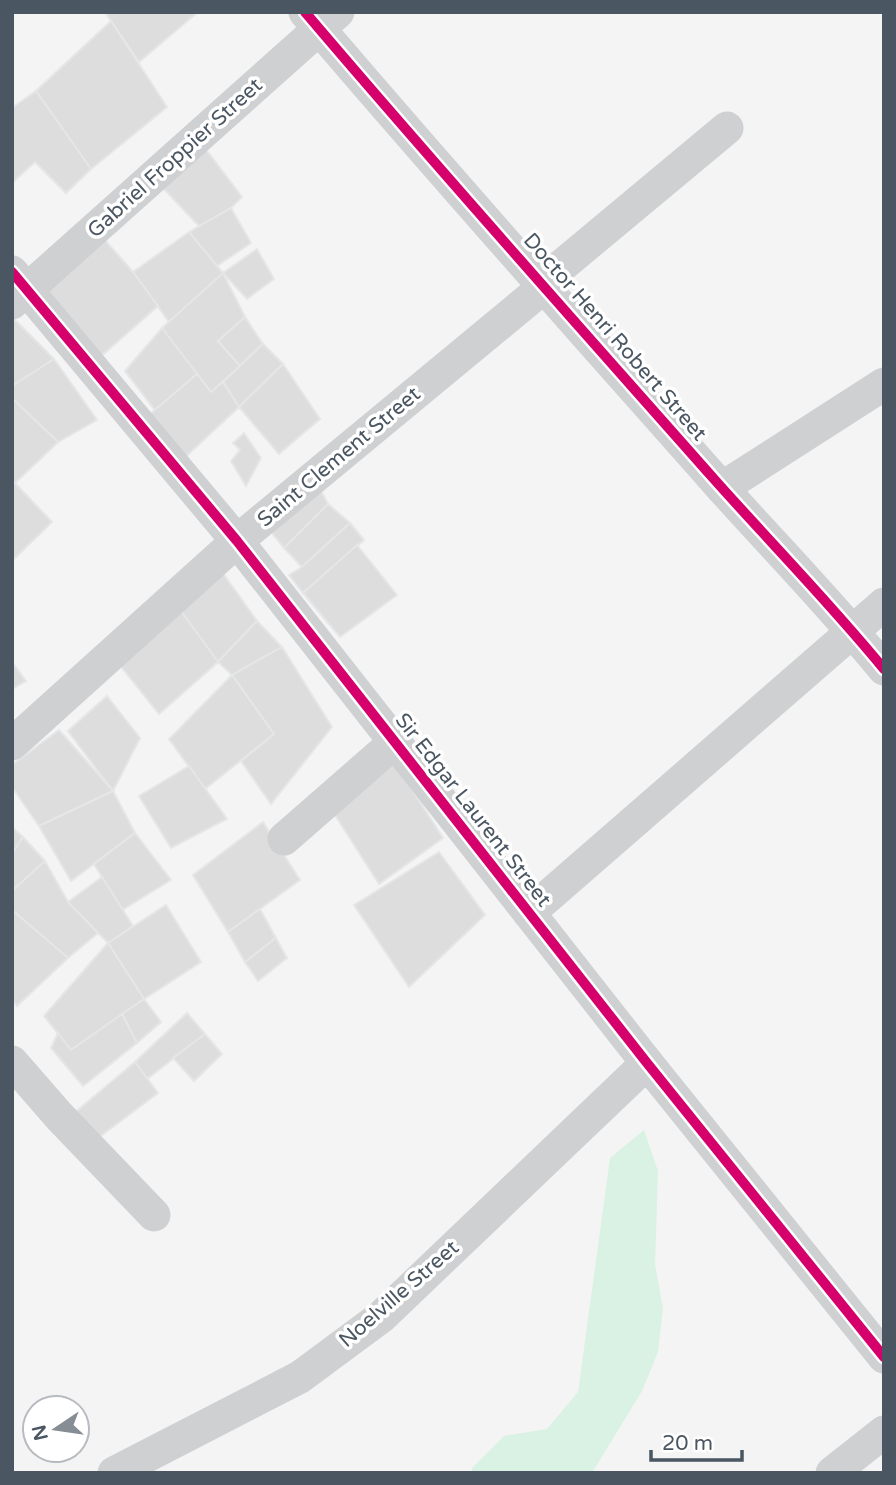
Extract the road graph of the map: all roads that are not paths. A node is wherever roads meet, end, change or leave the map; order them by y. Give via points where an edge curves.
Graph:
1 (321, 18) edge
2 (727, 128) dead end
3 (543, 285) junction
4 (17, 289) edge
5 (884, 384) edge
6 (722, 488) junction
7 (237, 541) junction
8 (884, 604) edge
9 (853, 631) junction
10 (884, 669) edge
11 (395, 742) junction
12 (12, 744) edge
13 (284, 839) dead end
14 (529, 913) junction
15 (12, 1062) edge
16 (646, 1063) junction
17 (154, 1215) dead end
18 (884, 1357) edge
19 (884, 1432) edge
20 (114, 1473) edge
21 (832, 1473) edge

1 - 3 street, Doctor Henri Robert Street
1 - 4 street, Gabriel Froppier Street
2 - 3 street, Saint Clement Street
3 - 6 street, Doctor Henri Robert Street
3 - 7 street, Saint Clement Street
4 - 7 street, Sir Edgar Laurent Street
5 - 6 street
6 - 9 street, Doctor Henri Robert Street
7 - 11 street, Sir Edgar Laurent Street
7 - 12 street, Saint Clement Street
8 - 9 street
9 - 10 street, Doctor Henri Robert Street
9 - 14 street
11 - 13 street
11 - 14 street, Sir Edgar Laurent Street
14 - 16 street, Sir Edgar Laurent Street
15 - 17 street
16 - 18 street, Sir Edgar Laurent Street
16 - 20 street, Noelville Street via 381,1317 300,1377
19 - 21 street

